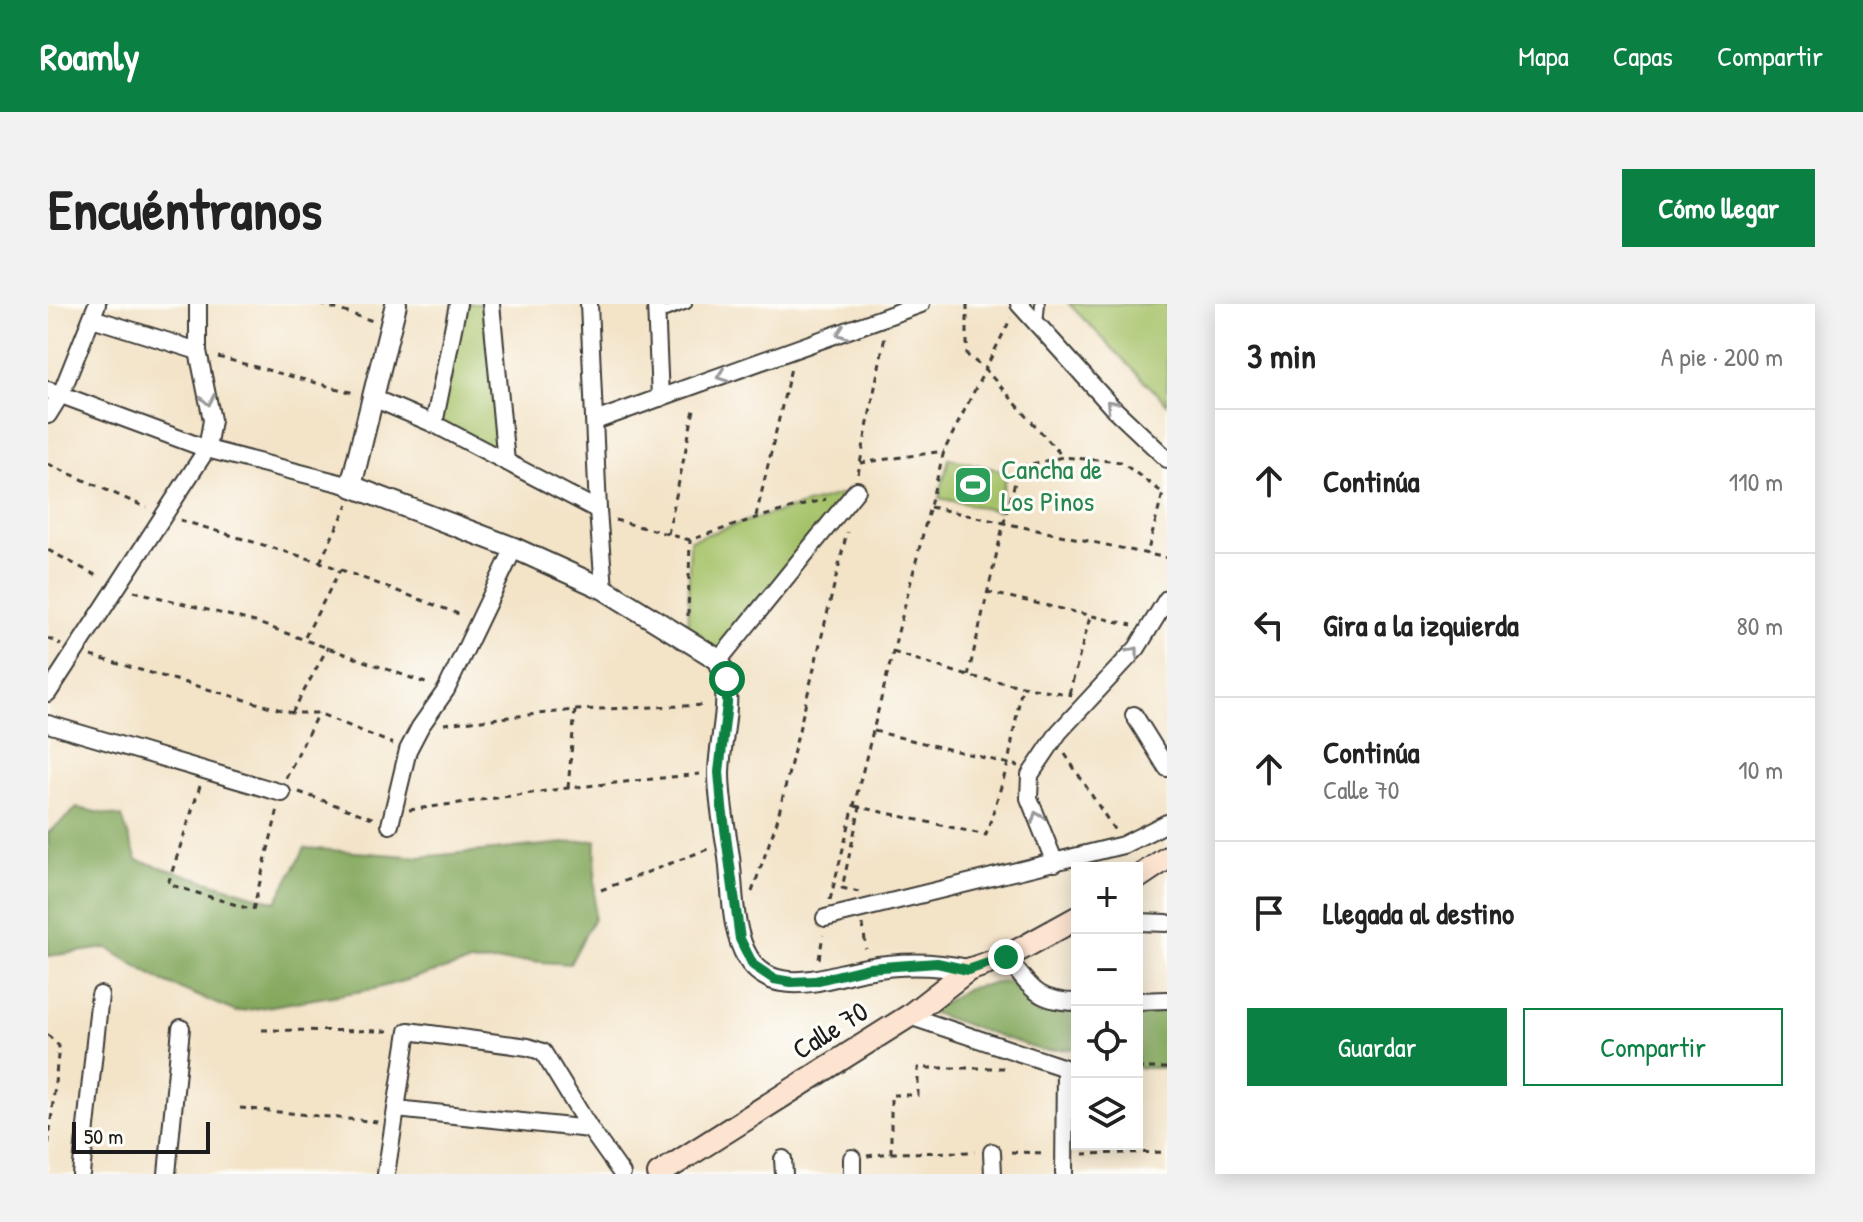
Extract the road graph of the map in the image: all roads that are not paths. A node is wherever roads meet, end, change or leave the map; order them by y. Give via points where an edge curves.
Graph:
1 (198, 304) edge
2 (396, 304) edge
3 (458, 304) edge
4 (491, 304) edge
5 (589, 304) edge
6 (687, 304) edge
7 (921, 304) edge
8 (1040, 304) edge
9 (656, 310) edge
10 (95, 311) edge
11 (1015, 311) edge
12 (1038, 325) junction
13 (198, 351) junction
14 (54, 392) edge
15 (373, 398) junction
16 (660, 398) junction
17 (48, 415) edge
18 (595, 421) junction
19 (434, 424) junction
20 (207, 449) junction
21 (1167, 459) edge
22 (506, 462) junction
23 (354, 487) junction
24 (857, 490) road end
25 (598, 513) junction
26 (514, 548) junction
27 (604, 589) junction
28 (1167, 599) edge
29 (719, 660) junction
30 (48, 693) edge
31 (1134, 715) dead end
32 (48, 724) edge
33 (1167, 768) edge
34 (289, 791) road end
35 (392, 819) road end
36 (1167, 823) edge
37 (1167, 858) edge
38 (1055, 863) junction
39 (1143, 874) edge
40 (825, 918) road end
41 (1143, 922) edge
42 (1071, 923) edge
43 (1167, 923) edge
44 (1006, 957) junction
45 (968, 970) junction
46 (100, 995) dead end
47 (1167, 1000) edge
48 (1143, 1001) edge
49 (1071, 1002) edge
50 (909, 1016) junction
51 (181, 1028) dead end
52 (395, 1116) junction
53 (590, 1129) junction
54 (992, 1152) dead end
55 (81, 1174) edge
56 (167, 1174) edge
57 (386, 1174) edge
58 (622, 1174) edge
59 (659, 1174) edge
60 (993, 1174) edge
61 (1064, 1174) edge

1 - 13 street
2 - 15 street
3 - 19 street
4 - 22 street
5 - 18 street
6 - 9 lane
7 -> 16 street
8 - 12 lane
9 - 16 street
10 - 13 street
10 - 14 street
11 - 12 street
21 -> 12 street
13 -> 20 street via 212,420
14 - 17 street
14 - 20 street
15 - 19 street
15 - 23 street
16 - 18 street
18 - 25 street
19 - 22 street
20 - 23 street
20 - 30 street
22 - 25 street
23 - 26 street
24 - 29 street
25 - 27 street
26 - 27 street
26 - 35 street via 446,690 408,750
27 - 29 street
38 -> 28 street via 1029,798 1033,770 1059,732 1123,666
29 - 45 street via 727,679 727,704 719,772 738,930 747,957 759,971 782,981 937,963
31 - 33 street
32 - 34 street
36 - 38 street via 1123,845
37 - 39 main road
38 - 40 street
41 - 43 street
42 - 44 main road, Calle 70
44 - 45 main road, Calle 70
44 - 49 street via 1036,994
45 - 50 main road, Calle 70
46 - 55 street
47 - 48 street
50 - 59 main road, Calle 70
50 - 61 street via 1065,1068
51 - 56 street
52 - 53 street
52 - 53 street via 408,1031 543,1052
52 - 57 street
53 - 58 street
54 - 60 street

